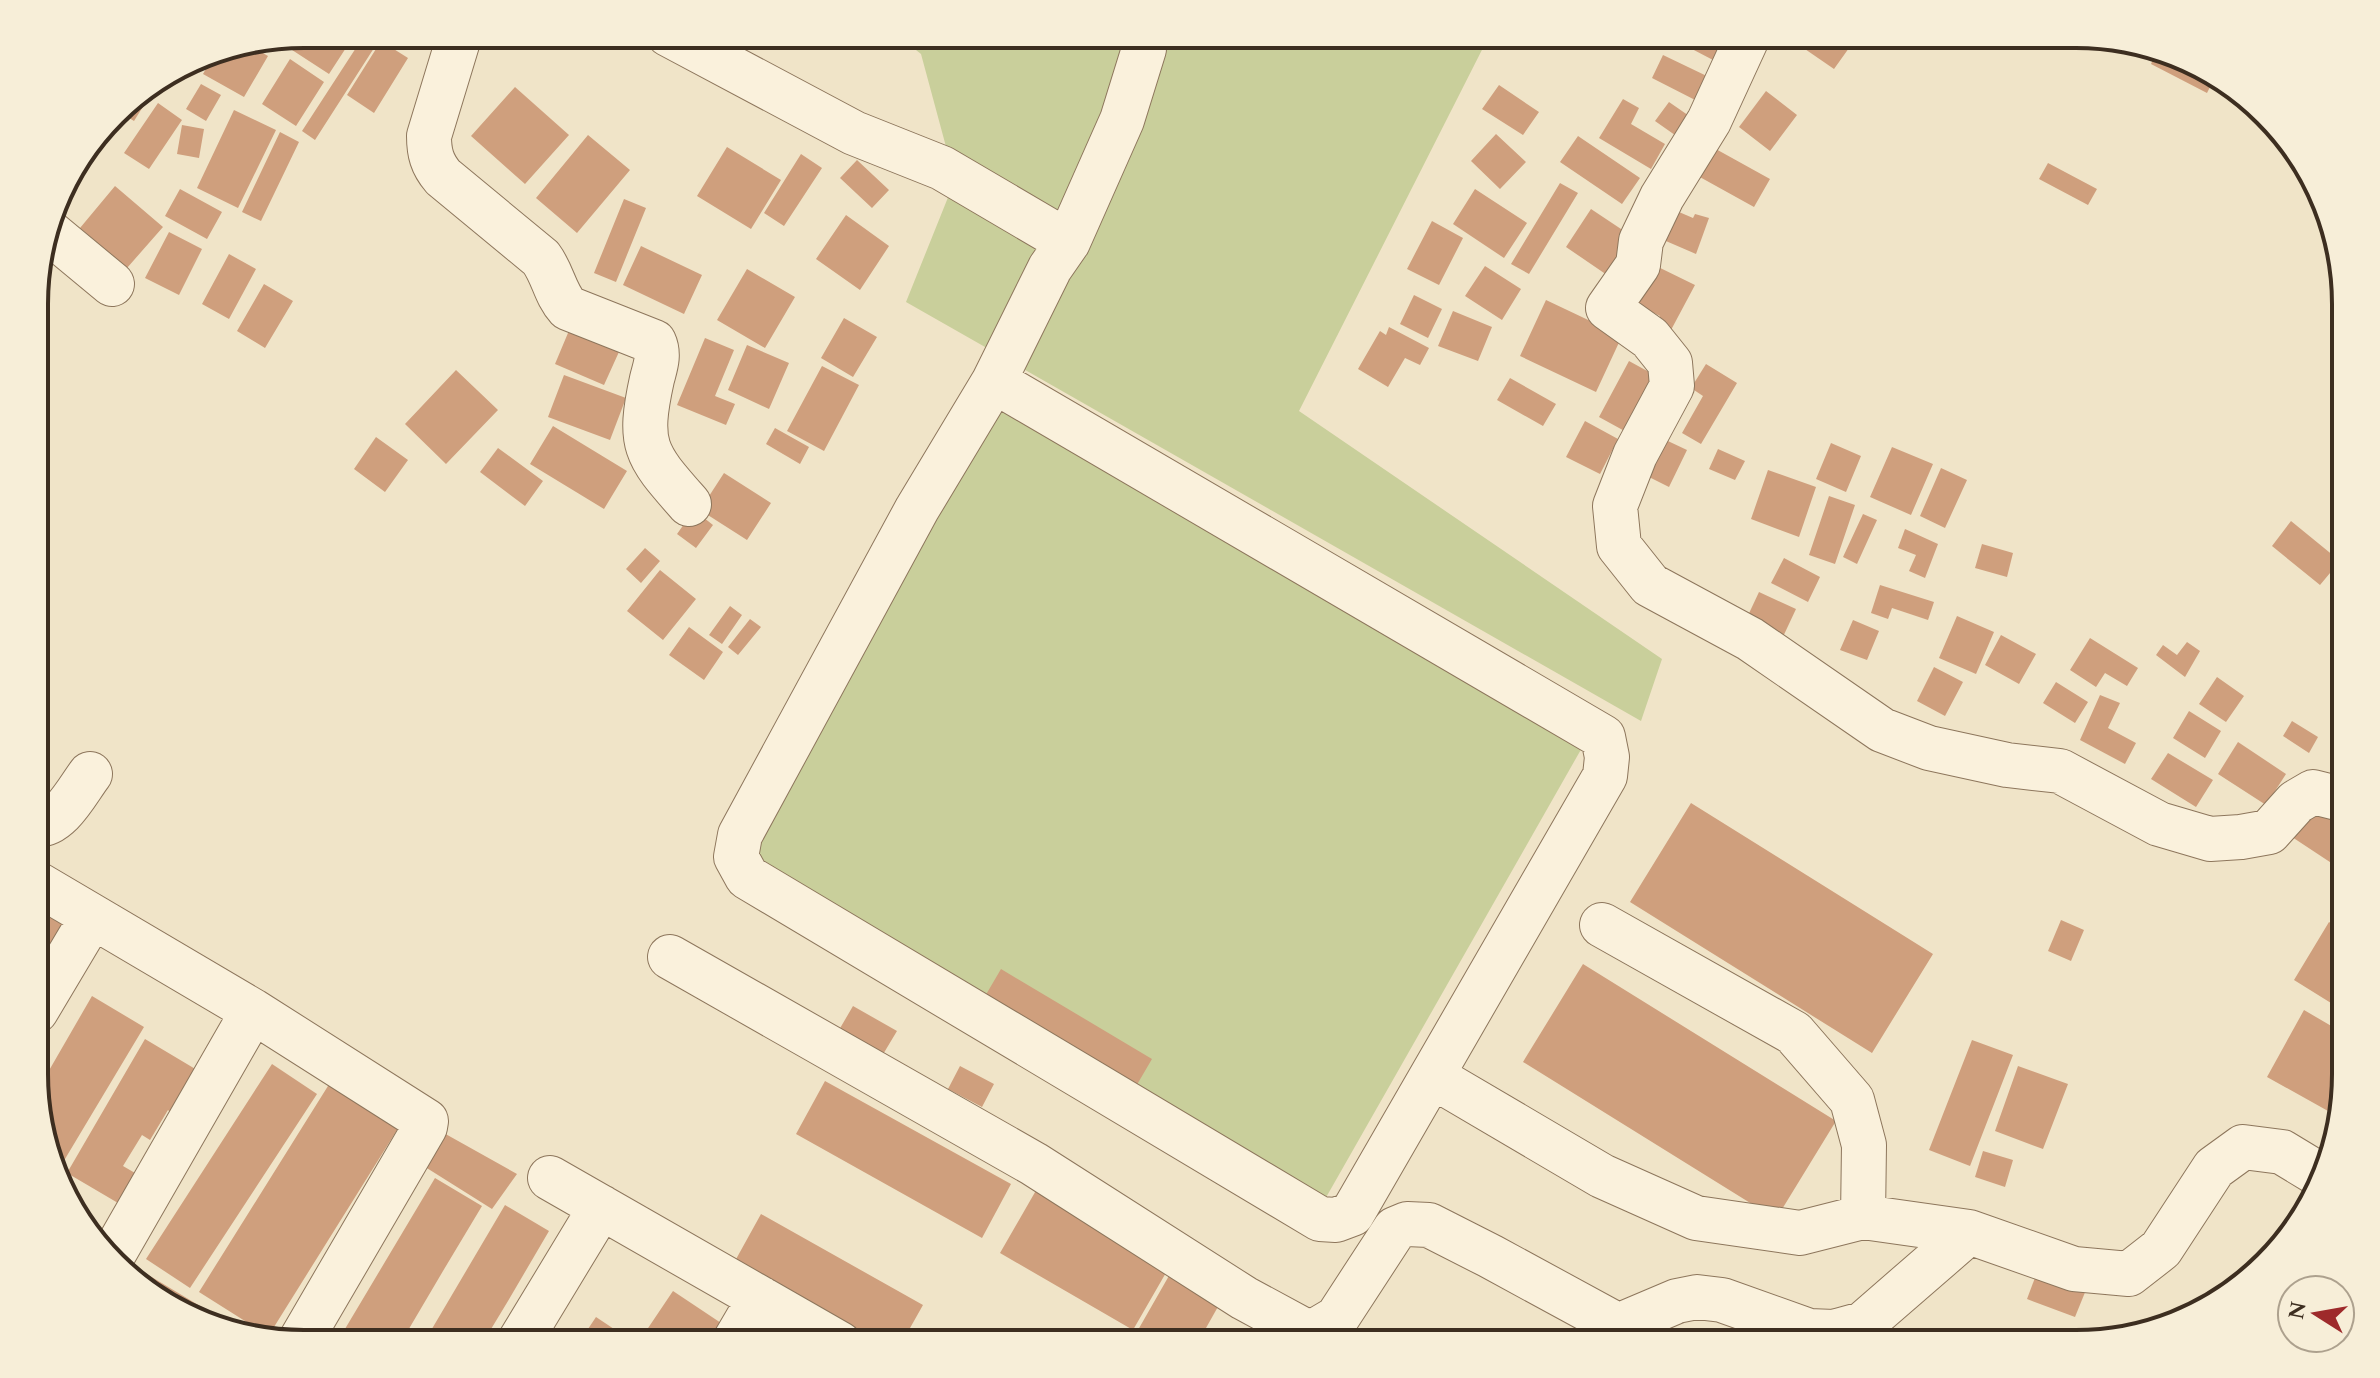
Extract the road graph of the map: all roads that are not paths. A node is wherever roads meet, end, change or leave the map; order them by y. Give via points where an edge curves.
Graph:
1 (456, 48) edge
2 (694, 48) edge
3 (1144, 48) edge
4 (1741, 48) edge
5 (57, 238) edge
6 (1059, 255) junction
7 (112, 284) dead end
8 (994, 381) junction
9 (689, 504) dead end
10 (90, 774) dead end
11 (2331, 796) edge
12 (48, 823) edge
13 (48, 890) edge
14 (92, 917) junction
15 (1602, 925) dead end
16 (670, 957) dead end
17 (48, 991) edge
18 (253, 1011) junction
19 (1432, 1076) junction
20 (2313, 1170) edge
21 (550, 1178) dead end
22 (601, 1207) junction
23 (1863, 1217) junction
24 (1969, 1232) junction
25 (117, 1248) edge
26 (760, 1298) junction
27 (1302, 1329) edge
28 (1318, 1329) edge
29 (1804, 1329) edge
30 (1844, 1329) edge
31 (307, 1330) edge
32 (527, 1330) edge
33 (741, 1330) edge
34 (815, 1330) edge

1 - 9 street via 429,136 434,167 541,258 568,308 654,342 657,358 646,412 647,447
2 - 6 street via 854,133 942,168
3 - 6 street via 1122,120
4 - 11 street via 1709,121 1641,241 1638,265 1608,308 1657,346 1670,363 1672,386 1615,506 1619,546 1650,585 1750,639 1882,730 1929,748 2060,771 2159,824 2210,839 2269,832 2296,802 2313,792
5 - 7 street
6 - 8 street
8 - 19 street via 1603,737 1605,776
8 - 19 street via 917,509 740,835 736,857 747,877 1320,1219 1352,1214
10 - 12 street
13 - 14 street
14 - 17 street
14 - 18 street
15 - 23 street via 1794,1033 1852,1100 1864,1145
16 - 27 street via 1034,1164
18 - 25 street
18 - 31 street via 426,1121
19 - 23 street via 1602,1176 1696,1218 1800,1233
20 - 24 street via 2282,1152 2243,1147 2214,1168 2161,1249 2129,1274 2074,1269
21 - 22 street
22 - 26 street
22 - 32 street
23 - 24 street
24 - 30 street via 1863,1324
26 - 33 street
26 - 34 street
28 - 29 street via 1337,1318 1395,1229 1407,1224 1429,1225 1615,1324 1697,1297 1722,1300

